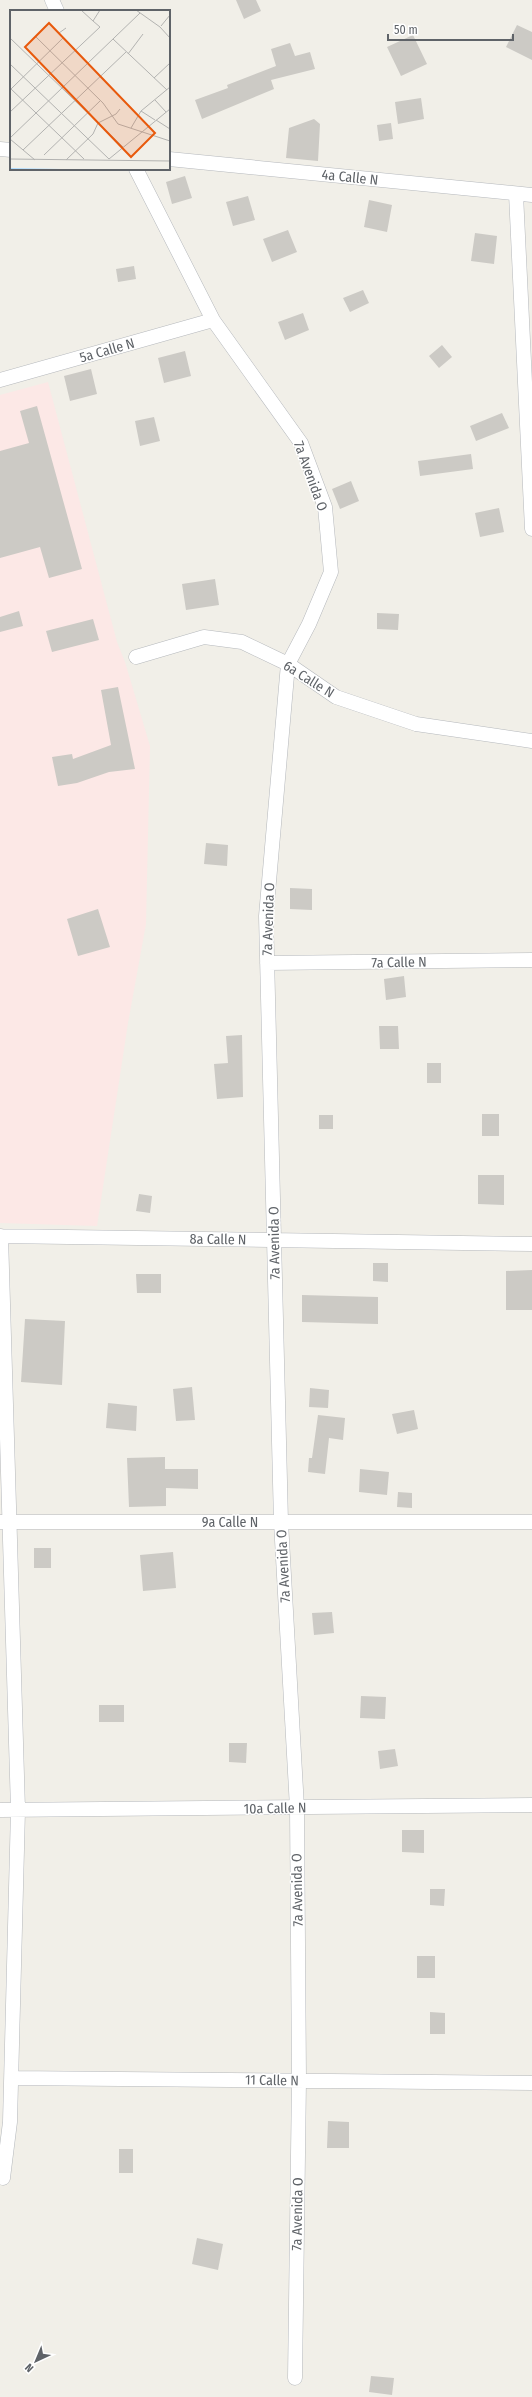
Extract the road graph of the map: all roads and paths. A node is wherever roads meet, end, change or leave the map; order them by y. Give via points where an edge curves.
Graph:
1 (52, 0) edge
2 (57, 10) edge
3 (0, 149) edge
4 (10, 150) edge
5 (170, 159) edge
6 (137, 170) edge
7 (516, 194) junction
8 (532, 195) edge
9 (213, 320) junction
10 (0, 380) edge
11 (532, 530) edge
12 (136, 657) dead end
13 (288, 664) junction
14 (532, 741) edge
15 (532, 960) edge
16 (267, 963) junction
17 (1, 1236) edge
18 (274, 1240) junction
19 (532, 1244) edge
20 (4, 1522) edge
21 (281, 1522) junction
22 (532, 1522) edge
23 (532, 1804) edge
24 (297, 1808) junction
25 (0, 1810) edge
26 (18, 1810) junction
27 (12, 2078) junction
28 (299, 2080) junction
29 (532, 2083) edge
30 (0, 2177) edge
31 (295, 2378) dead end

1 - 2 street
3 - 4 street
5 - 7 street, 4a Calle N
6 - 9 street, 7a Avenida O
7 - 8 street, 4a Calle N
7 - 11 street
9 - 10 street, 5a Calle N
9 - 13 street, 7a Avenida O via 301,443 325,506 331,572 309,624
12 - 13 street, 6a Calle N via 204,637 242,642
13 - 14 street, 6a Calle N via 336,697 416,724
13 - 16 street, 7a Avenida O via 266,916
15 - 16 street, 7a Calle N
16 - 18 street, 7a Avenida O
17 - 18 street, 8a Calle N
17 - 20 street
18 - 19 street, 8a Calle N
18 - 21 street, 7a Avenida O
20 - 21 street, 9a Calle N
20 - 26 street
21 - 22 street, 9a Calle N
21 - 24 street, 7a Avenida O
23 - 24 street, 10a Calle N
24 - 26 street, 10a Calle N
24 - 28 street, 7a Avenida O
25 - 26 street, 10a Calle N
26 - 27 street
27 - 28 street, 11 Calle N
27 - 30 street via 4,2178
28 - 29 street, 11 Calle N
28 - 31 street, 7a Avenida O

